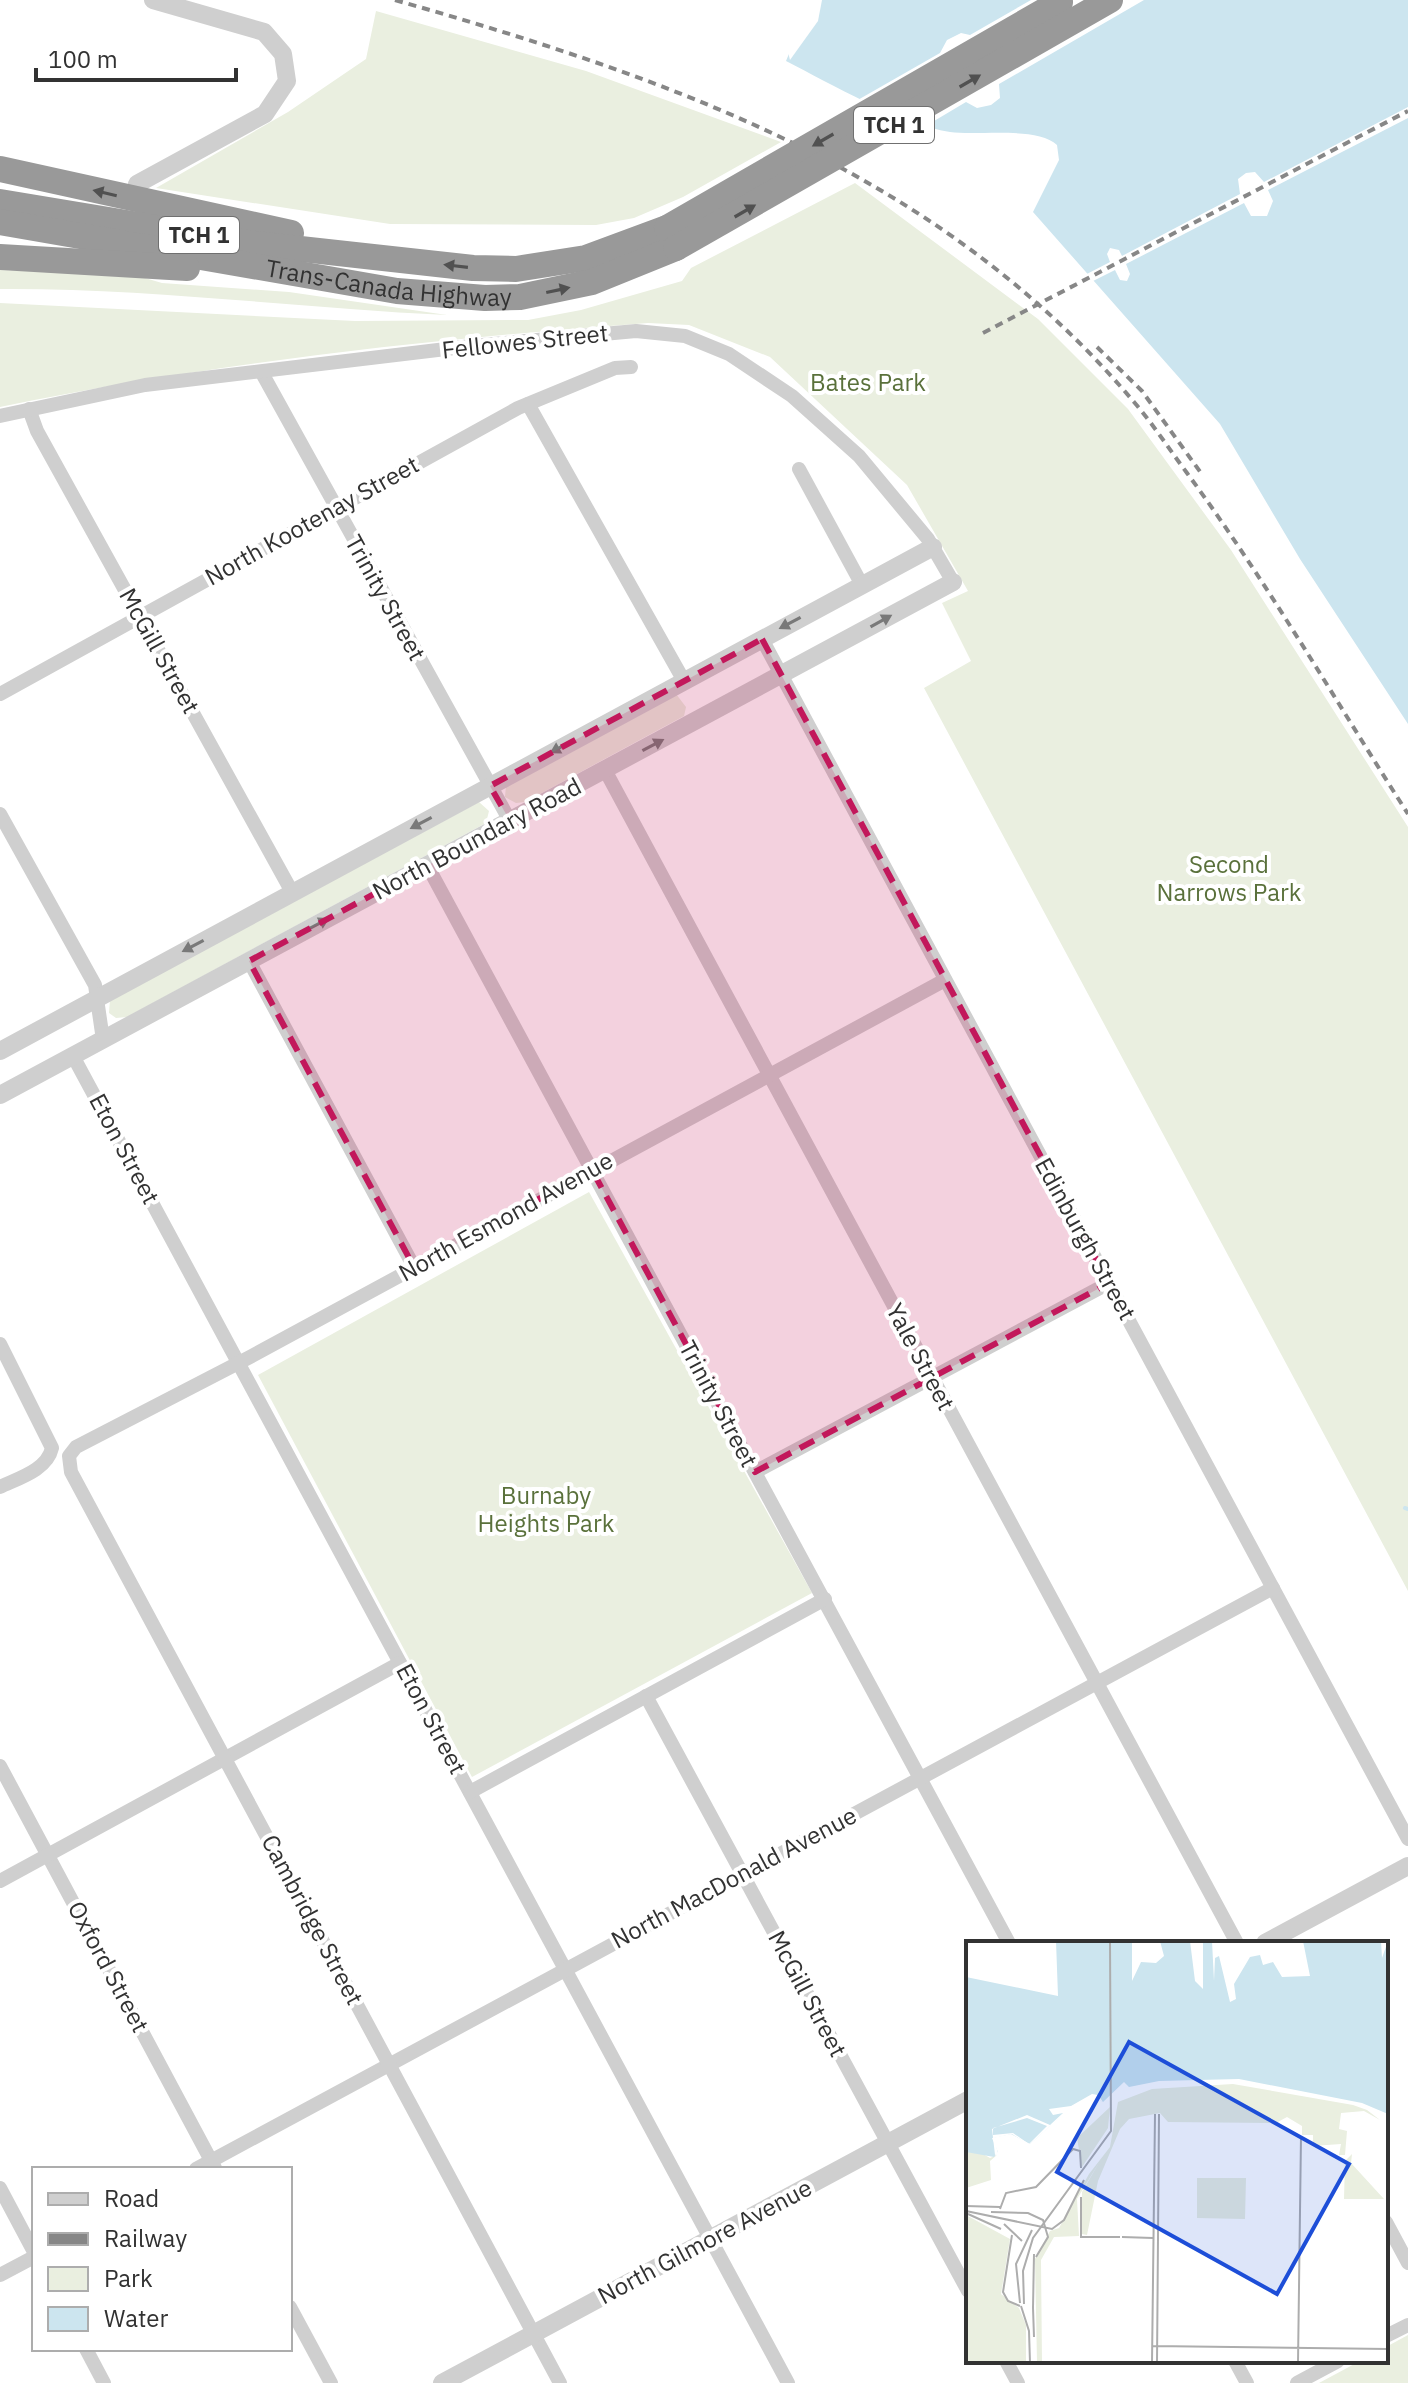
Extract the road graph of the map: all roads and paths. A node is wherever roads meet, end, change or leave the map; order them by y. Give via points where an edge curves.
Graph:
1 (153, 0) edge
2 (1064, 0) edge
3 (1110, 0) edge
4 (0, 169) edge
5 (137, 184) dead end
6 (0, 202) edge
7 (0, 222) edge
8 (672, 238) junction
9 (0, 257) edge
10 (399, 259) junction
11 (397, 291) junction
12 (631, 367) dead end
13 (262, 373) junction
14 (528, 404) junction
15 (29, 409) junction
16 (0, 416) edge
17 (799, 469) dead end
18 (335, 508) junction
19 (933, 547) junction
20 (953, 582) joint
21 (862, 585) junction
22 (139, 617) junction
23 (762, 639) junction
24 (781, 675) junction
25 (684, 681) junction
26 (0, 694) edge
27 (605, 770) junction
28 (490, 786) junction
29 (0, 814) edge
30 (510, 821) junction
31 (427, 865) junction
32 (292, 892) junction
33 (249, 961) junction
34 (945, 980) junction
35 (97, 998) junction
36 (103, 1040) junction
37 (0, 1051) edge
38 (73, 1056) junction
39 (769, 1074) junction
40 (0, 1095) edge
41 (591, 1170) junction
42 (414, 1267) junction
43 (1109, 1283) junction
44 (0, 1344) edge
45 (239, 1362) junction
46 (931, 1378) junction
47 (69, 1456) joint
48 (755, 1472) junction
49 (0, 1487) edge
50 (1273, 1588) junction
51 (825, 1599) junction
52 (400, 1663) junction
53 (1096, 1683) junction
54 (646, 1696) junction
55 (225, 1759) junction
56 (0, 1766) edge
57 (920, 1777) junction
58 (470, 1792) junction
59 (1408, 1839) edge
60 (48, 1856) junction
61 (1408, 1866) edge
62 (742, 1873) junction
63 (0, 1881) edge
64 (1008, 1941) edge
65 (1236, 1941) edge
66 (1269, 1941) edge
67 (565, 1969) junction
68 (391, 2065) junction
69 (966, 2101) edge
70 (888, 2144) junction
71 (214, 2165) edge
72 (0, 2188) edge
73 (1388, 2226) edge
74 (710, 2239) junction
75 (32, 2250) edge
76 (32, 2255) edge
77 (1408, 2263) edge
78 (0, 2275) edge
79 (966, 2287) edge
80 (292, 2311) edge
81 (1408, 2325) edge
82 (533, 2334) junction
83 (1388, 2335) edge
84 (87, 2351) edge
85 (1007, 2363) edge
86 (1236, 2363) edge
87 (1334, 2363) edge
88 (104, 2383) edge
89 (331, 2383) edge
90 (442, 2383) edge
91 (560, 2383) edge
92 (788, 2383) edge
93 (1018, 2383) edge
94 (1247, 2383) edge
95 (1297, 2383) edge

1 - 5 street via 264,32 283,54 287,81 265,114
2 -> 8 highway, TCH 1, bridge
8 -> 3 highway, TCH 1, bridge
10 -> 4 highway
6 - 10 highway, Trans-Canada Highway / TCH 1 via 221,239
7 - 11 highway, Trans-Canada Highway / TCH 1
8 -> 10 highway, Trans-Canada Highway / TCH 1 via 516,269
11 -> 8 highway, Trans-Canada Highway / TCH 1 via 485,298 555,291 592,282
9 - 11 highway via 182,268
12 - 14 street, North Kootenay Street via 615,368
13 - 15 street, Fellowes Street via 145,385
13 - 18 street, Trinity Street
13 - 19 street, Fellowes Street via 594,334 685,336 729,354 792,396 859,456
14 - 18 street, North Kootenay Street
14 - 25 street
15 - 16 street, Fellowes Street
15 - 22 street, McGill Street
17 - 21 street
18 - 22 street, North Kootenay Street
18 - 28 street, Trinity Street
19 - 20 street, Fellowes Street
19 - 21 street, North Boundary Road
24 -> 20 street, North Boundary Road
21 -> 23 street, North Boundary Road
22 - 26 street, North Kootenay Street
22 - 32 street, McGill Street
23 - 24 street, Edinburgh Street
23 - 25 street, North Boundary Road
27 -> 24 street, North Boundary Road
24 - 34 street, Edinburgh Street
25 -> 28 street, North Boundary Road
27 - 30 street, North Boundary Road
27 - 39 street, Yale Street
28 - 30 street, Trinity Street
28 -> 32 street, North Boundary Road
29 - 35 street via 95,985
30 - 31 street, North Boundary Road
33 -> 31 street, North Boundary Road
31 - 41 street, Trinity Street
32 -> 35 street, North Boundary Road
33 - 36 street, North Boundary Road
33 - 42 street
34 - 39 street, North Esmond Avenue
34 - 43 street, Edinburgh Street
35 - 36 street
35 - 37 street, North Boundary Road
36 - 38 street, North Boundary Road
38 - 40 street, North Boundary Road
38 - 45 street, Eton Street
39 - 41 street, North Esmond Avenue
39 - 46 street, Yale Street
41 - 42 street, North Esmond Avenue
41 - 48 street, Trinity Street
42 - 45 street, North Esmond Avenue
43 - 46 street
43 - 50 street, Edinburgh Street
44 - 49 street via 51,1441 52,1453 41,1466
45 - 47 street, North Esmond Avenue via 76,1447
45 - 52 street, Eton Street
46 - 48 street
46 - 53 street, Yale Street
47 - 55 street, Cambridge Street via 71,1472
48 - 51 street, Trinity Street
50 - 53 street, North MacDonald Avenue
50 - 59 street, Edinburgh Street
51 - 54 street
51 - 57 street, Trinity Street
52 - 55 street
52 - 58 street, Eton Street
53 - 57 street, North MacDonald Avenue
53 - 65 street, Yale Street
54 - 58 street
54 - 62 street, McGill Street
55 - 60 street
55 - 68 street, Cambridge Street
56 - 60 street, Oxford Street
57 - 62 street, North MacDonald Avenue
57 - 64 street, Trinity Street
58 - 67 street, Eton Street
60 - 63 street
60 - 71 street, Oxford Street
61 - 66 street
62 - 67 street, North MacDonald Avenue
62 - 70 street, McGill Street
67 - 68 street, North MacDonald Avenue
67 - 74 street, Eton Street
68 - 71 street, North MacDonald Avenue
68 - 82 street, Cambridge Street
69 - 70 street, North Gilmore Avenue
70 - 74 street, North Gilmore Avenue
70 - 79 street, McGill Street
72 - 75 street
73 - 77 street
74 - 82 street, North Gilmore Avenue
74 - 92 street, Eton Street
76 - 78 street
80 - 89 street
81 - 83 street
82 - 90 street, North Gilmore Avenue
82 - 91 street, Cambridge Street
84 - 88 street
85 - 93 street
86 - 94 street
87 - 95 street

